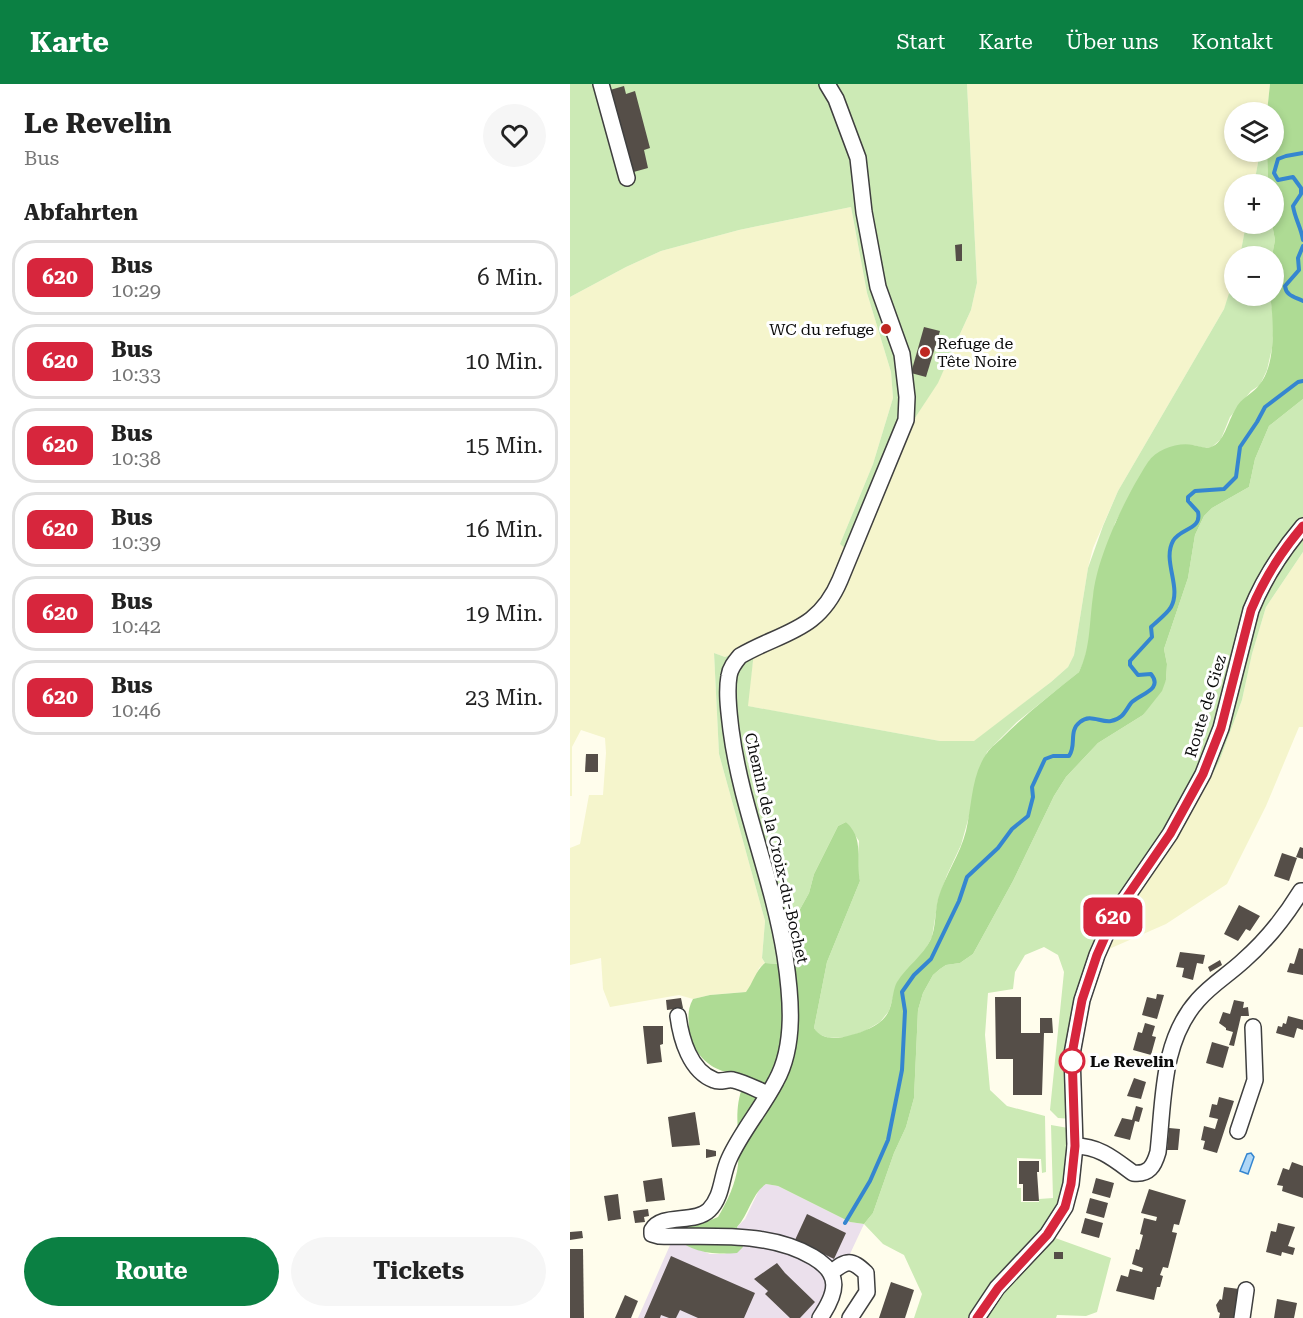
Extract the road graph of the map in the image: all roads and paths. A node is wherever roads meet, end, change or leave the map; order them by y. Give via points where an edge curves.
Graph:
1 (601, 84) edge
2 (827, 84) edge
3 (627, 178) dead end
4 (1303, 526) edge
5 (1302, 890) edge
6 (678, 1017) dead end
7 (1253, 1027) dead end
8 (768, 1094) junction
9 (1238, 1131) dead end
10 (1075, 1146) junction
11 (832, 1272) junction
12 (1246, 1290) dead end
13 (820, 1318) edge
14 (850, 1318) edge
15 (977, 1318) edge
16 (1242, 1318) edge

1 - 3 street
2 - 8 street, Chemin de la Croix-du-Bochet via 858,158 878,287 902,354 906,420 827,605 807,624 740,656 729,675 736,764 770,885 788,980 788,1048
4 - 10 street, Route de Giez via 1270,569 1256,597 1221,728 1203,774 1170,834 1120,905 1097,955 1082,1000 1072,1054
5 - 10 street via 1278,925 1198,999 1185,1019 1168,1064 1158,1152 1151,1168 1132,1173 1096,1149
6 - 8 street via 687,1051 703,1073 713,1080 733,1080
7 - 9 street via 1255,1080
8 - 11 street, Chemin de la Croix-du-Bochet via 728,1160 720,1192 709,1211 658,1222 652,1234 774,1241 802,1250
10 - 15 street, Route de Giez via 1069,1196 1059,1218
11 - 13 street via 832,1297
11 - 14 street via 850,1262 866,1273 867,1292
12 - 16 street

